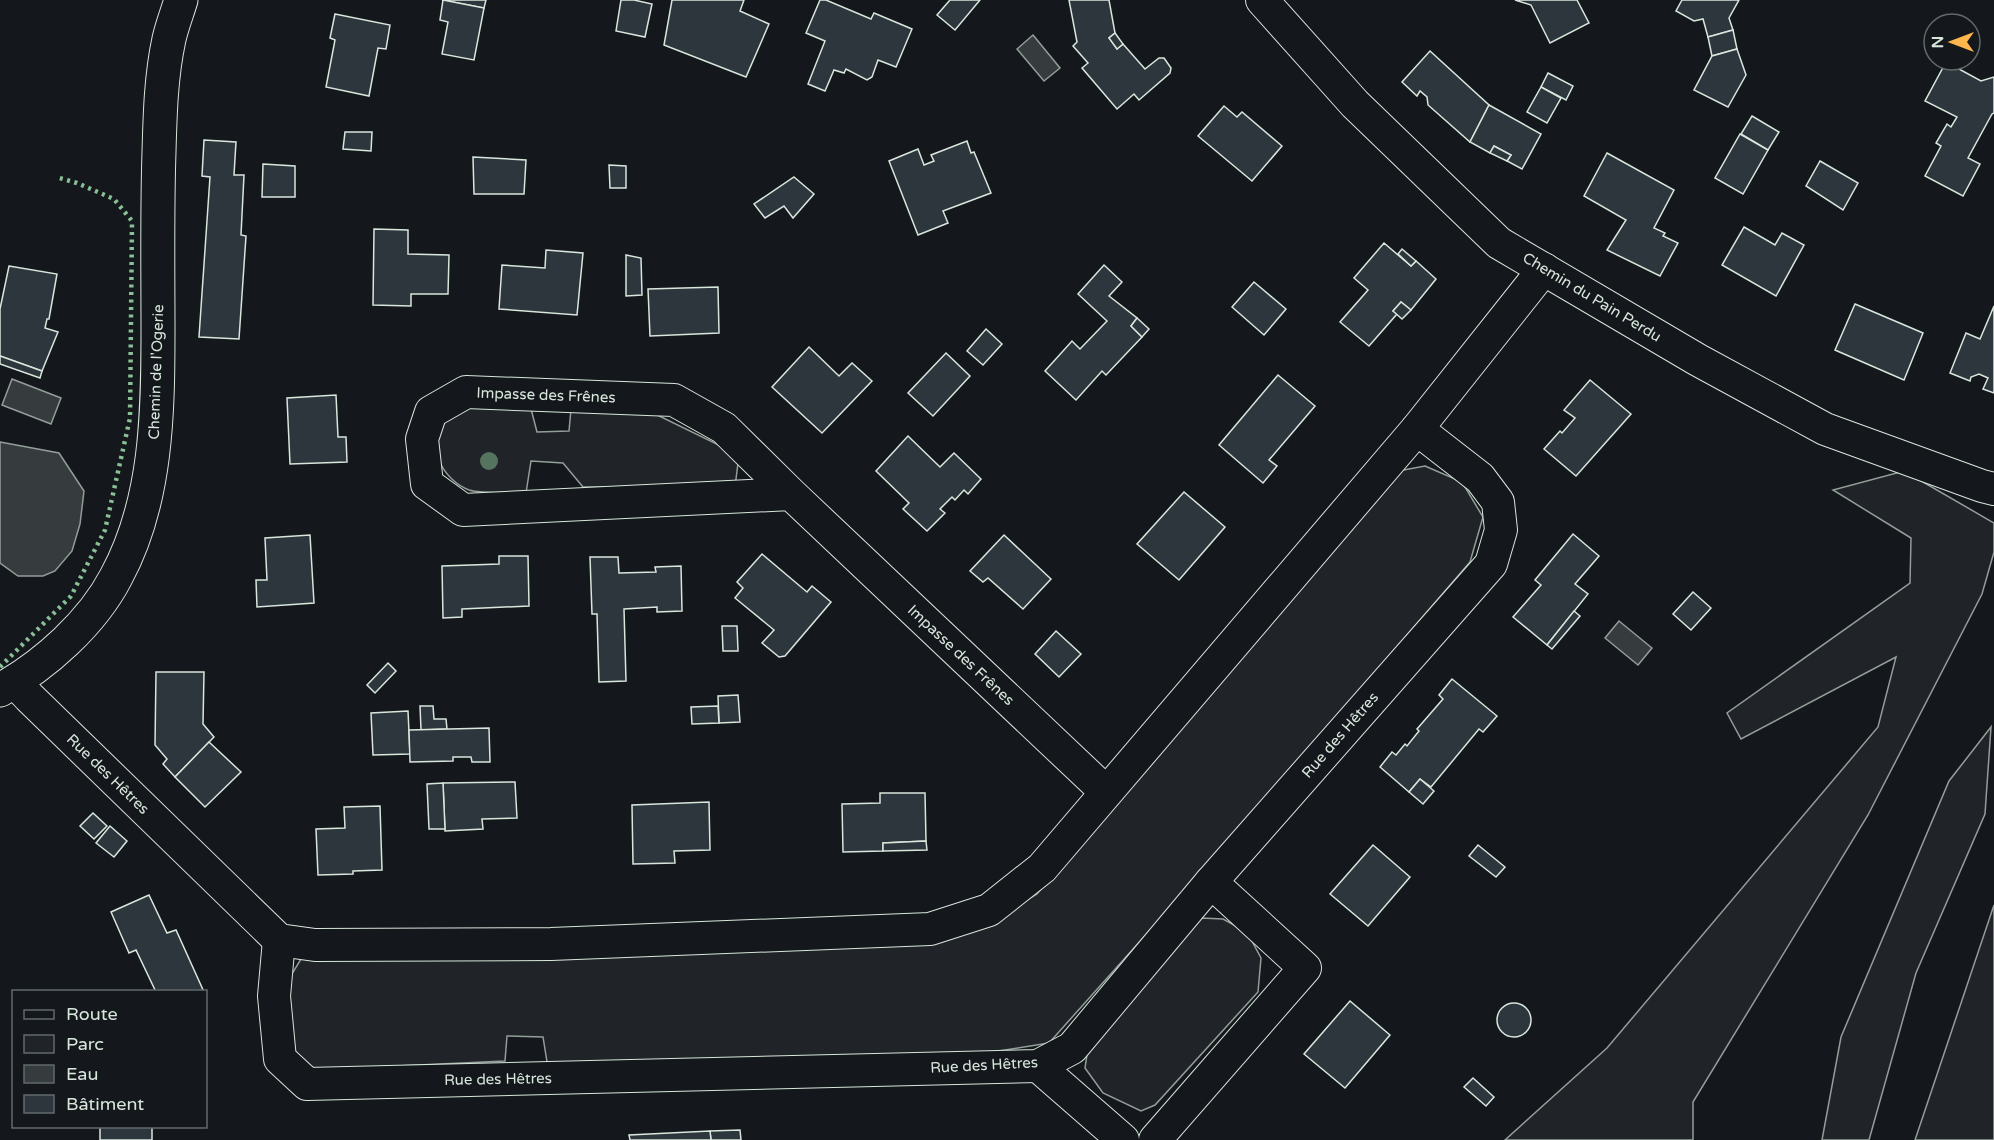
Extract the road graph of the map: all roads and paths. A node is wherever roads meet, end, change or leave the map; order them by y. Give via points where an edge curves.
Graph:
1 (181, 0) edge
2 (1262, 0) edge
3 (1544, 269) junction
4 (1417, 429) junction
5 (1994, 489) edge
6 (791, 494) junction
7 (7, 686) edge
8 (1106, 792) junction
9 (1211, 882) junction
10 (279, 940) junction
11 (1038, 1066) junction
12 (1123, 1140) edge
13 (1155, 1140) edge

1 - 7 street, Chemin de l'Ogerie via 169,40 160,105 157,420 145,500 116,578 97,606 76,631
2 - 3 street, Chemin du Pain Perdu via 1355,104 1465,210 1500,243
3 - 4 street
3 - 5 street, Chemin du Pain Perdu via 1825,429
4 - 8 street
4 - 9 street, Rue des Hêtres via 1480,478 1498,502 1501,530 1491,564
6 - 6 street, Impasse des Frênes via 724,428 674,400 466,392 431,412 423,439 427,484 463,510
6 - 8 street, Impasse des Frênes
7 - 10 street, Rue des Hêtres via 28,697
8 - 10 street via 1042,868 989,910 930,929 551,944 315,945
9 - 11 street, Rue des Hêtres via 1072,1048
9 - 13 street via 1305,968
10 - 11 street, Rue des Hêtres via 274,996 280,1059 307,1084
11 - 12 street

